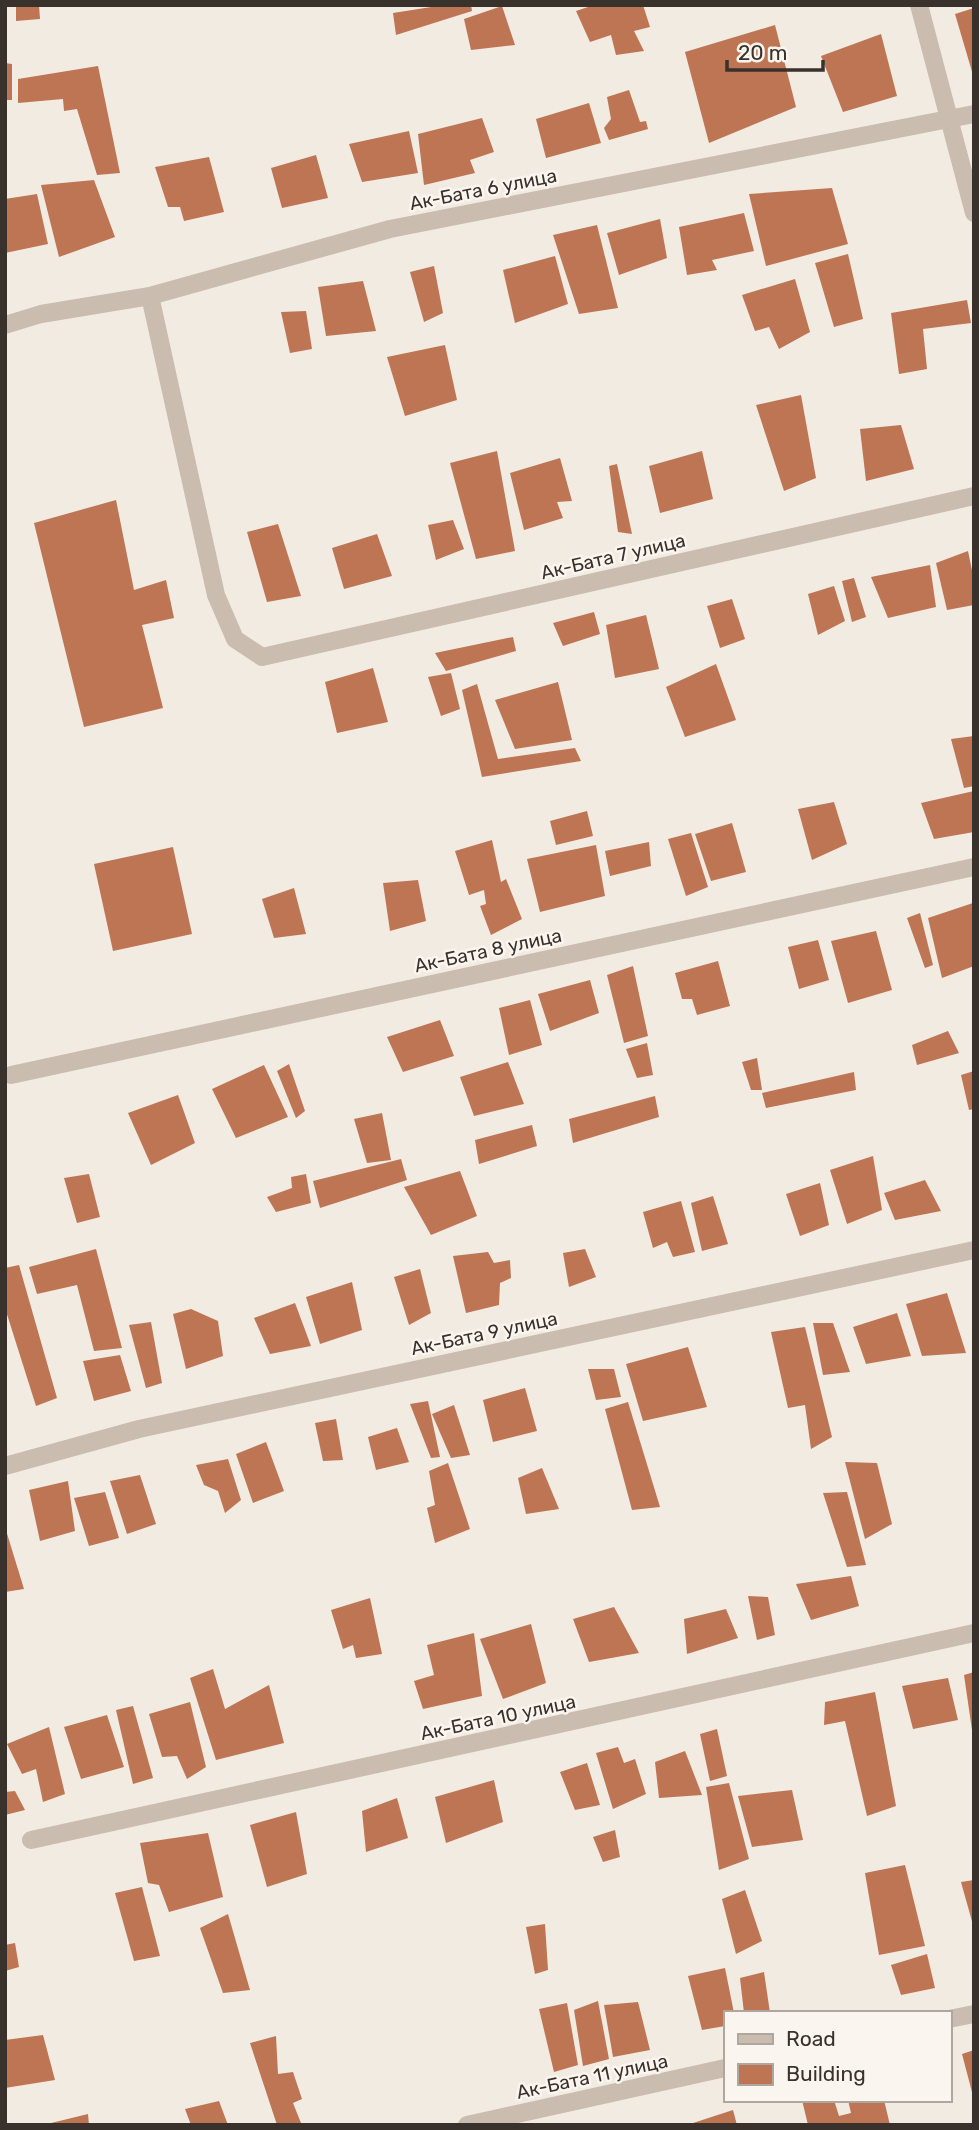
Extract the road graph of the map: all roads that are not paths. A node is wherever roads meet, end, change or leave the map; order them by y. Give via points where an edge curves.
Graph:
1 (919, 5) edge
2 (974, 114) edge
3 (948, 119) junction
4 (974, 213) edge
5 (150, 296) junction
6 (5, 326) edge
7 (974, 496) edge
8 (974, 867) edge
9 (11, 1075) dead end
10 (974, 1250) edge
11 (5, 1466) edge
12 (974, 1633) edge
13 (32, 1840) dead end
14 (974, 2014) edge
15 (951, 2019) edge
16 (724, 2068) edge
17 (467, 2125) edge

1 - 3 street
2 - 3 street, Ак-Бата 6 улица
3 - 4 street
3 - 5 street, Ак-Бата 6 улица via 390,229
5 - 6 street, Ак-Бата 6 улица via 41,314
5 - 7 street, Ак-Бата 7 улица via 216,594 235,639 262,657
8 - 9 street, Ак-Бата 8 улица
10 - 11 street, Ак-Бата 9 улица via 139,1429
12 - 13 street, Ак-Бата 10 улица
14 - 15 street
16 - 17 street, Ак-Бата 11 улица

